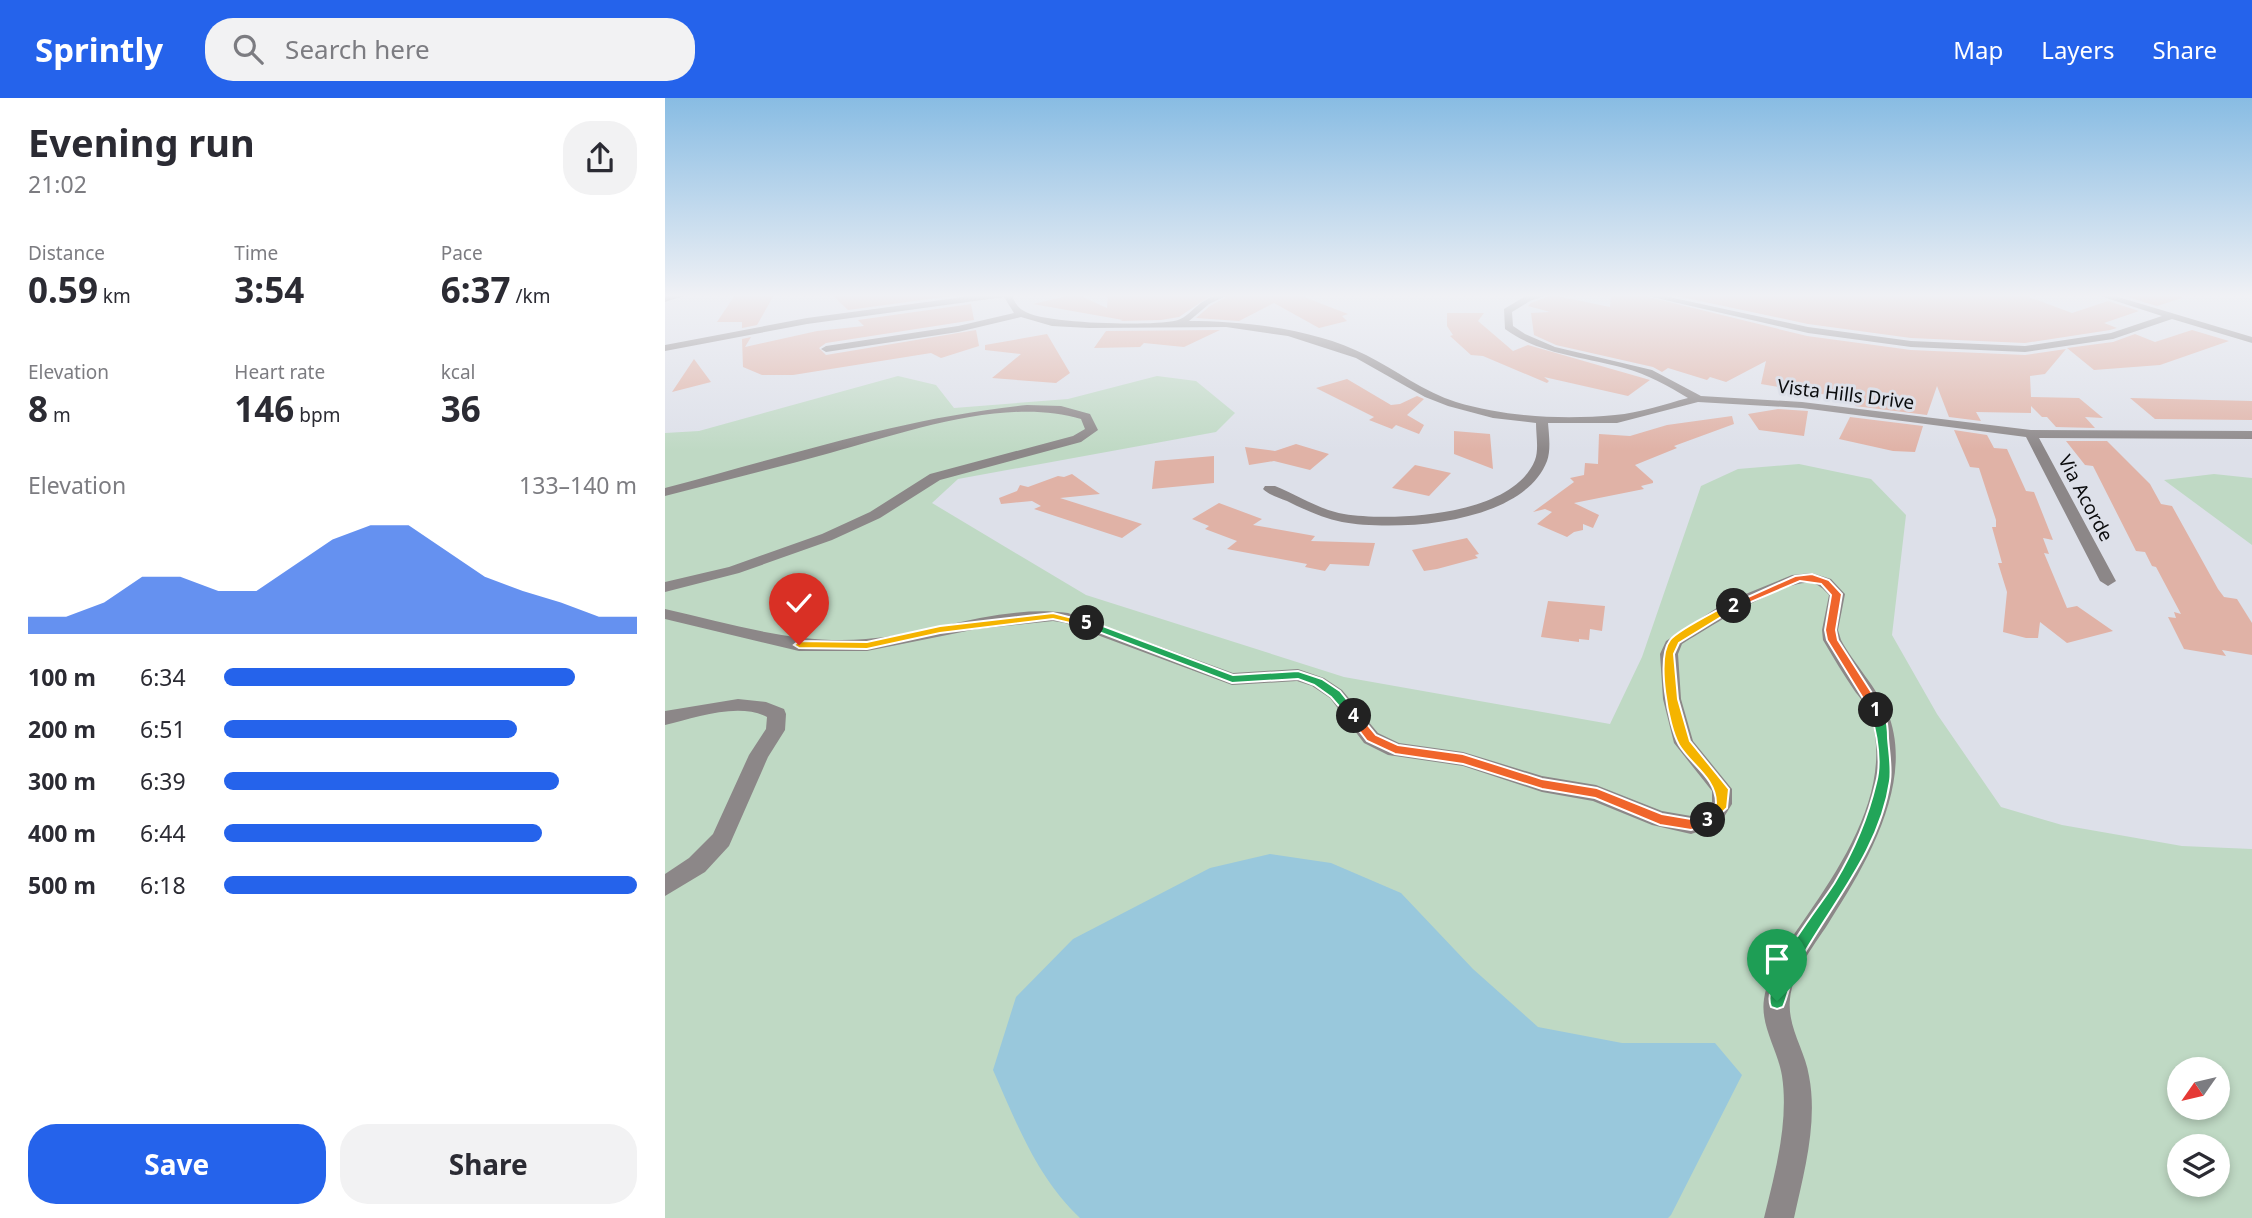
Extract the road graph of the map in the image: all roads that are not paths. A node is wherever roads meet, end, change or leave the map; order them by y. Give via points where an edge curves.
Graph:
1 (844, 346) edge
2 (1335, 346) edge
3 (1541, 346) edge
4 (1965, 346) edge
5 (2044, 346) edge
6 (826, 349) dead end
7 (1697, 399) junction
8 (1542, 420) junction
9 (2031, 434) junction
10 (2252, 435) edge
11 (1270, 489) dead end
12 (665, 492) edge
13 (2108, 580) dead end
14 (665, 587) edge
15 (665, 614) edge
16 (665, 718) edge
17 (665, 886) edge
18 (1779, 1218) edge

1 - 6 street
2 - 8 street, Vista Hills Drive via 1452,404
3 - 7 street via 1658,374
4 - 5 street
7 - 8 street, Vista Hills Drive via 1617,419
7 - 9 street, Vista Hills Drive via 1802,405
8 - 11 street via 1542,460 1531,479 1474,510 1426,519 1342,518
9 - 10 street, Vista Hills Drive
9 - 13 street, Via Acorde
12 - 14 street via 858,441 1002,410 1066,409 1087,416 1091,423 1092,430 1077,439 935,477 875,515 801,547
15 - 18 street via 799,645 822,646 867,645 977,624 1068,618 1232,679 1298,675 1318,682 1335,694 1371,738 1395,750 1463,759 1542,784 1597,793 1660,820 1691,825 1711,819 1722,804 1722,789 1684,743 1672,699 1669,654 1675,640 1732,606 1798,578 1825,582 1837,594 1832,640 1877,711 1884,780 1869,829 1841,885 1781,981 1777,1024 1794,1065 1797,1087
16 - 17 street via 744,706 767,707 777,714 775,730 721,840 697,865

